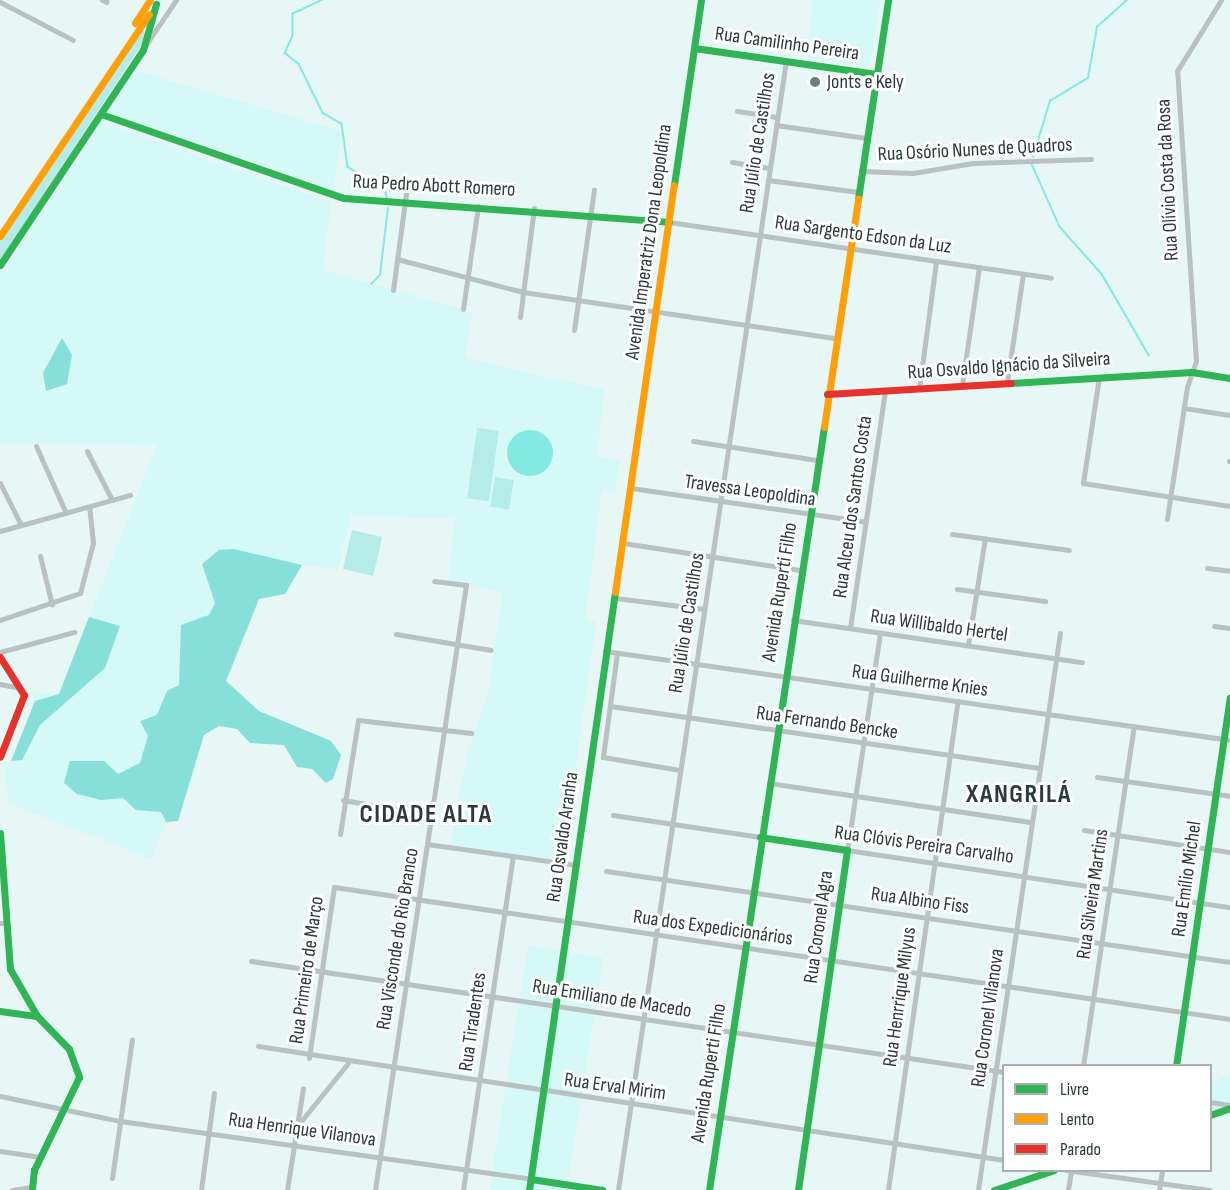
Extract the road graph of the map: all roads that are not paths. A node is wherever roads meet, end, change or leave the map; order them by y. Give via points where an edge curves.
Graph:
1 (176, 0) edge
2 (701, 0) edge
3 (888, 0) edge
4 (1221, 0) edge
5 (155, 1) edge
6 (0, 2) edge
7 (73, 40) dead end
8 (694, 48) junction
9 (142, 50) junction
10 (786, 61) junction
11 (876, 74) junction
12 (737, 111) dead end
13 (101, 114) junction
14 (777, 117) junction
15 (776, 125) junction
16 (866, 138) junction
17 (1025, 142) dead end
18 (1091, 159) dead end
19 (1025, 161) junction
20 (732, 162) dead end
21 (770, 168) junction
22 (861, 171) junction
23 (768, 180) junction
24 (407, 186) dead end
25 (594, 189) dead end
26 (858, 192) junction
27 (404, 205) junction
28 (478, 206) junction
29 (534, 208) junction
30 (591, 213) junction
31 (669, 222) junction
32 (0, 228) edge
33 (759, 235) junction
34 (0, 236) edge
35 (849, 249) junction
36 (397, 259) junction
37 (936, 261) junction
38 (0, 266) edge
39 (979, 267) junction
40 (1023, 274) junction
41 (1051, 278) dead end
42 (467, 279) junction
43 (393, 290) dead end
44 (523, 292) junction
45 (579, 300) junction
46 (463, 309) dead end
47 (656, 312) junction
48 (519, 317) dead end
49 (746, 325) junction
50 (574, 330) dead end
51 (836, 338) junction
52 (1192, 372) junction
53 (1100, 376) junction
54 (1230, 378) edge
55 (1007, 382) junction
56 (962, 385) junction
57 (919, 388) junction
58 (885, 391) junction
59 (827, 394) junction
60 (1184, 408) junction
61 (1230, 415) edge
62 (693, 441) dead end
63 (36, 446) dead end
64 (729, 447) junction
65 (87, 451) dead end
66 (817, 460) junction
67 (0, 483) edge
68 (631, 488) junction
69 (130, 495) dead end
70 (1170, 496) junction
71 (112, 500) junction
72 (721, 502) junction
73 (1230, 506) edge
74 (90, 507) junction
75 (66, 513) junction
76 (809, 515) junction
77 (1167, 519) dead end
78 (866, 522) junction
79 (21, 525) junction
80 (0, 531) edge
81 (952, 534) dead end
82 (985, 538) junction
83 (623, 543) junction
84 (1069, 550) dead end
85 (40, 556) dead end
86 (712, 557) junction
87 (1207, 568) dead end
88 (800, 570) junction
89 (1230, 571) edge
90 (434, 581) dead end
91 (957, 589) dead end
92 (976, 591) junction
93 (615, 598) junction
94 (1045, 602) dead end
95 (52, 605) junction
96 (704, 609) junction
97 (0, 620) edge
98 (793, 620) junction
99 (1214, 626) dead end
100 (850, 628) junction
101 (1230, 628) edge
102 (74, 632) dead end
103 (880, 633) junction
104 (1060, 633) dead end
105 (396, 634) dead end
106 (458, 645) junction
107 (968, 645) junction
108 (491, 650) dead end
109 (605, 651) junction
110 (0, 652) edge
111 (617, 652) junction
112 (0, 657) edge
113 (1057, 658) junction
114 (1082, 662) dead end
115 (696, 664) junction
116 (784, 676) junction
117 (0, 684) edge
118 (23, 688) junction
119 (871, 689) junction
120 (1230, 698) edge
121 (958, 701) junction
122 (1230, 703) edge
123 (610, 706) junction
124 (1048, 714) junction
125 (688, 718) junction
126 (1134, 726) junction
127 (444, 729) junction
128 (776, 730) junction
129 (471, 733) dead end
130 (1227, 740) edge
131 (863, 743) junction
132 (951, 756) junction
133 (0, 757) edge
134 (1040, 768) junction
135 (680, 770) junction
136 (1097, 777) dead end
137 (1125, 781) junction
138 (769, 783) junction
139 (1216, 794) junction
140 (855, 796) junction
141 (1230, 796) edge
142 (344, 800) junction
143 (943, 809) junction
144 (431, 815) junction
145 (613, 815) dead end
146 (1031, 822) junction
147 (672, 824) junction
148 (1084, 830) dead end
149 (0, 833) edge
150 (340, 834) dead end
151 (1117, 835) junction
152 (760, 837) junction
153 (427, 844) junction
154 (1208, 849) junction
155 (847, 850) junction
156 (1230, 852) edge
157 (513, 857) junction
158 (935, 863) junction
159 (576, 865) junction
160 (606, 871) dead end
161 (1023, 876) junction
162 (664, 879) junction
163 (334, 887) joint
164 (1109, 889) junction
165 (752, 892) junction
166 (419, 898) junction
167 (1201, 903) junction
168 (839, 905) junction
169 (1230, 907) edge
170 (503, 912) junction
171 (927, 918) junction
172 (568, 922) junction
173 (1, 923) edge
174 (1016, 931) junction
175 (656, 935) junction
176 (1101, 943) junction
177 (744, 948) junction
178 (1193, 956) junction
179 (251, 961) dead end
180 (831, 961) junction
181 (1230, 962) edge
182 (322, 970) junction
183 (918, 974) junction
184 (406, 983) junction
185 (1008, 987) junction
186 (492, 995) junction
187 (1093, 999) junction
188 (553, 1005) junction
189 (0, 1011) edge
190 (1182, 1012) junction
191 (37, 1016) junction
192 (644, 1019) junction
193 (1230, 1019) edge
194 (732, 1033) junction
195 (132, 1039) dead end
196 (819, 1045) junction
197 (258, 1046) dead end
198 (309, 1058) junction
199 (906, 1058) junction
200 (348, 1063) junction
201 (1083, 1064) edge
202 (1176, 1064) edge
203 (393, 1069) junction
204 (995, 1071) junction
205 (1002, 1072) edge
206 (480, 1083) junction
207 (303, 1088) dead end
208 (542, 1091) junction
209 (214, 1094) dead end
210 (0, 1096) edge
211 (1212, 1102) edge
212 (632, 1104) junction
213 (1230, 1106) edge
214 (67, 1108) junction
215 (1212, 1114) edge
216 (720, 1117) junction
217 (120, 1121) junction
218 (297, 1126) junction
219 (807, 1130) junction
220 (209, 1134) junction
221 (893, 1143) junction
222 (293, 1145) junction
223 (0, 1151) edge
224 (41, 1156) junction
225 (982, 1157) junction
226 (380, 1158) junction
227 (1002, 1160) edge
228 (466, 1171) junction
229 (1048, 1172) edge
230 (1071, 1172) edge
231 (1079, 1172) edge
232 (1162, 1172) edge
233 (112, 1178) dead end
234 (531, 1179) junction
235 (1160, 1182) junction
236 (32, 1188) edge
237 (12, 1190) edge
238 (201, 1190) edge
239 (287, 1190) edge
240 (375, 1190) edge
241 (463, 1190) edge
242 (529, 1190) edge
243 (602, 1190) edge
244 (618, 1190) edge
245 (709, 1190) edge
246 (798, 1190) edge
247 (888, 1190) edge
248 (978, 1190) edge
249 (994, 1190) edge
250 (1068, 1190) edge
251 (1159, 1190) edge
252 (1210, 1190) edge

1 - 9 street
2 - 8 main road, Avenida Imperatriz Dona Leopoldina
3 - 11 main road, Avenida Ruperti Filho
4 - 52 street, Rua Olívio Costa da Rosa via 1177,70 1182,204 1196,361
5 - 9 main road
5 - 32 main road
5 - 34 main road
6 - 7 street
8 - 10 main road, Rua Camilinho Pereira
8 - 31 main road, Avenida Imperatriz Dona Leopoldina
9 - 13 main road
10 - 11 main road, Rua Camilinho Pereira
10 - 14 street, Rua Júlio de Castilhos
11 - 16 main road, Avenida Ruperti Filho
12 - 14 street
13 - 27 main road, Rua Pedro Abott Romero via 314,189
13 - 38 main road
14 - 15 street, Rua Júlio de Castilhos
15 - 16 street
15 - 21 street, Rua Júlio de Castilhos
16 - 22 main road, Avenida Ruperti Filho
17 - 19 street
18 - 19 street, Rua Osório Nunes de Quadros
19 - 22 street, Rua Osório Nunes de Quadros via 913,173
20 - 21 street
21 - 23 street, Rua Júlio de Castilhos
22 - 26 main road, Avenida Ruperti Filho
23 - 26 street
23 - 33 street, Rua Júlio de Castilhos
24 - 27 street
25 - 30 street
26 - 35 main road, Avenida Ruperti Filho
27 - 28 main road, Rua Pedro Abott Romero
27 - 36 street
28 - 29 main road, Rua Pedro Abott Romero
28 - 42 street
29 - 30 main road, Rua Pedro Abott Romero
29 - 44 street
30 - 31 main road, Rua Pedro Abott Romero
30 - 45 street
31 - 33 street, Rua Sargento Edson da Luz
31 - 47 main road, Avenida Imperatriz Dona Leopoldina
33 - 35 street, Rua Sargento Edson da Luz
33 - 49 street, Rua Júlio de Castilhos
35 - 37 street, Rua Sargento Edson da Luz
35 - 51 main road, Avenida Ruperti Filho
36 - 42 street
36 - 43 street
37 - 39 street, Rua Sargento Edson da Luz
37 - 57 street
39 - 40 street, Rua Sargento Edson da Luz
39 - 56 street
40 - 41 street, Rua Sargento Edson da Luz
40 - 55 street
42 - 44 street
42 - 46 street
44 - 45 street
44 - 48 street
45 - 47 street
45 - 50 street
47 - 49 street
47 - 68 main road, Avenida Imperatriz Dona Leopoldina
49 - 51 street
49 - 64 street, Rua Júlio de Castilhos
51 - 59 main road, Avenida Ruperti Filho
52 - 53 main road, Rua Osvaldo Ignácio da Silveira
52 - 54 main road, Rua Osvaldo Ignácio da Silveira
52 - 60 street
53 - 55 main road, Rua Osvaldo Ignácio da Silveira
53 - 70 street via 1083,483
55 - 56 main road, Rua Osvaldo Ignácio da Silveira
56 - 57 main road, Rua Osvaldo Ignácio da Silveira
57 - 58 main road, Rua Osvaldo Ignácio da Silveira
58 - 59 main road, Rua Osvaldo Ignácio da Silveira
58 - 78 street, Rua Alceu dos Santos Costa
59 - 66 main road, Avenida Ruperti Filho
60 - 61 street
60 - 70 street
62 - 64 street
63 - 75 street
64 - 66 street
64 - 72 street, Rua Júlio de Castilhos
65 - 71 street
66 - 76 main road, Avenida Ruperti Filho
67 - 79 street
68 - 72 street, Travessa Leopoldina
68 - 83 main road, Rua Osvaldo Aranha
69 - 71 street
70 - 73 street
70 - 77 street
71 - 74 street
72 - 76 street, Travessa Leopoldina
72 - 86 street, Rua Júlio de Castilhos
74 - 75 street
74 - 95 street via 93,543 80,593
75 - 79 street
76 - 78 street, Travessa Leopoldina
76 - 88 main road, Avenida Ruperti Filho
78 - 100 street, Rua Alceu dos Santos Costa
79 - 80 street
81 - 82 street
82 - 84 street
82 - 92 street
83 - 86 street
83 - 93 main road, Rua Osvaldo Aranha
85 - 95 street
86 - 88 street
86 - 96 street, Rua Júlio de Castilhos
87 - 89 street
88 - 98 main road, Avenida Ruperti Filho
90 - 106 street, Rua Visconde do Rio Branco via 466,585
91 - 92 street
92 - 94 street
92 - 107 street
93 - 96 street
93 - 109 main road, Rua Osvaldo Aranha
95 - 97 street
96 - 115 street, Rua Júlio de Castilhos
98 - 100 street, Rua Willibaldo Hertel
98 - 116 main road, Avenida Ruperti Filho
99 - 101 street
100 - 103 street, Rua Willibaldo Hertel
102 - 110 street
103 - 107 street, Rua Willibaldo Hertel
103 - 119 street, Rua Coronel Agra
104 - 113 street
105 - 106 street
106 - 108 street
106 - 127 street, Rua Visconde do Rio Branco
107 - 113 street, Rua Willibaldo Hertel
109 - 111 street, Rua Guilherme Knies
109 - 159 main road, Rua Osvaldo Aranha
111 - 115 street, Rua Guilherme Knies
111 - 123 street
112 - 118 main road
113 - 114 street, Rua Willibaldo Hertel
113 - 124 street
115 - 116 street, Rua Guilherme Knies
115 - 125 street, Rua Júlio de Castilhos
116 - 119 street, Rua Guilherme Knies
116 - 128 main road, Avenida Ruperti Filho
117 - 118 street
118 - 133 main road via 22,708
119 - 121 street, Rua Guilherme Knies
119 - 131 street, Rua Coronel Agra
120 - 122 main road, Rua Emílio Michel
121 - 124 street, Rua Guilherme Knies
121 - 132 street, Rua Henrrique Milyus
122 - 130 main road, Rua Emílio Michel
123 - 125 street, Rua Fernando Bencke
123 - 135 street via 604,759
124 - 126 street, Rua Guilherme Knies
124 - 134 street, Rua Coronel Vilanova
125 - 128 street, Rua Fernando Bencke
125 - 135 street, Rua Júlio de Castilhos
126 - 130 street, Rua Guilherme Knies
126 - 137 street, Rua Silveira Martins
127 - 129 street
127 - 142 street via 365,717 358,720
127 - 144 street, Rua Visconde do Rio Branco
128 - 131 street, Rua Fernando Bencke
128 - 138 main road, Avenida Ruperti Filho
130 - 139 main road, Rua Emílio Michel
131 - 132 street, Rua Fernando Bencke
131 - 140 street, Rua Coronel Agra
132 - 134 street, Rua Fernando Bencke
132 - 143 street, Rua Henrrique Milyus
134 - 146 street, Rua Coronel Vilanova
135 - 147 street, Rua Júlio de Castilhos
136 - 137 street
137 - 139 street
137 - 151 street, Rua Silveira Martins
138 - 140 street
138 - 152 main road, Avenida Ruperti Filho
139 - 141 street
139 - 154 main road, Rua Emílio Michel
140 - 143 street
140 - 155 street, Rua Coronel Agra
142 - 144 street
142 - 150 street
143 - 146 street
143 - 158 street, Rua Henrrique Milyus
144 - 153 street, Rua Visconde do Rio Branco
145 - 147 street, Rua Clóvis Pereira Carvalho
146 - 161 street, Rua Coronel Vilanova
147 - 152 street, Rua Clóvis Pereira Carvalho
147 - 162 street, Rua Júlio de Castilhos
148 - 151 street
149 - 173 main road
151 - 154 street
151 - 164 street, Rua Silveira Martins
152 - 155 main road, Rua Clóvis Pereira Carvalho
152 - 165 main road, Avenida Ruperti Filho
153 - 157 street
153 - 166 street, Rua Visconde do Rio Branco
154 - 156 street
154 - 167 main road, Rua Emílio Michel
155 - 158 street, Rua Clóvis Pereira Carvalho
155 - 168 main road, Rua Coronel Agra
157 - 159 street
157 - 170 street, Rua Tiradentes
158 - 161 street, Rua Clóvis Pereira Carvalho
158 - 171 street, Rua Henrrique Milyus
159 - 172 main road, Rua Osvaldo Aranha
160 - 162 street, Rua Albino Fiss
161 - 164 street, Rua Clóvis Pereira Carvalho
161 - 174 street, Rua Coronel Vilanova
162 - 165 street, Rua Albino Fiss
162 - 175 street, Rua Júlio de Castilhos
163 - 166 street, Rua dos Expedicionários
163 - 182 street, Rua Primeiro de Março
164 - 167 street, Rua Clóvis Pereira Carvalho
164 - 176 street, Rua Silveira Martins
165 - 168 street, Rua Albino Fiss
165 - 177 main road, Avenida Ruperti Filho
166 - 170 street, Rua dos Expedicionários
166 - 184 street, Rua Visconde do Rio Branco
167 - 169 street, Rua Clóvis Pereira Carvalho
167 - 178 main road, Rua Emílio Michel
168 - 171 street, Rua Albino Fiss
168 - 180 main road, Rua Coronel Agra
170 - 172 street, Rua dos Expedicionários
170 - 186 street, Rua Tiradentes
171 - 174 street, Rua Albino Fiss
171 - 183 street, Rua Henrrique Milyus
172 - 175 street, Rua dos Expedicionários
172 - 188 main road, Rua Osvaldo Aranha
173 - 191 main road via 10,969
174 - 176 street, Rua Albino Fiss
174 - 185 street, Rua Coronel Vilanova
175 - 177 street, Rua dos Expedicionários
175 - 192 street, Rua Júlio de Castilhos
176 - 178 street, Rua Albino Fiss
176 - 187 street, Rua Silveira Martins
177 - 180 street, Rua dos Expedicionários
177 - 194 main road, Avenida Ruperti Filho
178 - 181 street, Rua Albino Fiss
178 - 190 main road, Rua Emílio Michel
179 - 182 street, Rua Emiliano de Macedo
180 - 183 street, Rua dos Expedicionários
180 - 196 main road, Rua Coronel Agra
182 - 184 street, Rua Emiliano de Macedo
182 - 198 street, Rua Primeiro de Março
183 - 185 street, Rua dos Expedicionários
183 - 199 street, Rua Henrrique Milyus
184 - 186 street, Rua Emiliano de Macedo
184 - 203 street, Rua Visconde do Rio Branco
185 - 187 street, Rua dos Expedicionários
185 - 204 street, Rua Coronel Vilanova
186 - 188 street, Rua Emiliano de Macedo
186 - 206 street, Rua Tiradentes
187 - 190 street, Rua dos Expedicionários
187 - 201 street, Rua Silveira Martins
188 - 192 street, Rua Emiliano de Macedo
188 - 208 main road, Rua Osvaldo Aranha
189 - 191 main road
190 - 193 street, Rua dos Expedicionários
190 - 202 main road, Rua Emílio Michel
191 - 214 main road via 77,1063 77,1088
192 - 194 street, Rua Emiliano de Macedo
192 - 212 street, Rua Júlio de Castilhos
194 - 196 street, Rua Emiliano de Macedo
194 - 216 main road, Avenida Ruperti Filho
195 - 217 street
196 - 199 street, Rua Emiliano de Macedo
196 - 219 main road, Rua Coronel Agra
197 - 198 street, Rua Erval Mirim
198 - 200 street, Rua Erval Mirim
199 - 204 street, Rua Emiliano de Macedo
199 - 221 street, Rua Henrrique Milyus
200 - 203 street, Rua Erval Mirim
200 - 218 street
203 - 206 street, Rua Erval Mirim
203 - 226 street, Rua Visconde do Rio Branco
204 - 205 street, Rua Emiliano de Macedo
204 - 225 street, Rua Coronel Vilanova
206 - 208 street, Rua Erval Mirim
206 - 228 street, Rua Tiradentes
207 - 218 street
208 - 212 street, Rua Erval Mirim
208 - 234 main road, Rua Osvaldo Aranha
209 - 220 street
210 - 214 street, Rua Henrique Vilanova
211 - 213 street
212 - 216 street, Rua Erval Mirim
212 - 244 street, Rua Júlio de Castilhos
213 - 215 main road
214 - 217 street, Rua Henrique Vilanova
214 - 224 main road
216 - 219 street, Rua Erval Mirim
216 - 245 main road, Avenida Ruperti Filho
217 - 220 street, Rua Henrique Vilanova
217 - 233 street
218 - 222 street
219 - 221 street, Rua Erval Mirim
219 - 246 main road, Rua Coronel Agra
220 - 222 street, Rua Henrique Vilanova
220 - 238 street
221 - 225 street, Rua Erval Mirim
221 - 247 street, Rua Henrrique Milyus
222 - 226 street, Rua Henrique Vilanova
222 - 239 street
223 - 224 street
224 - 236 main road
225 - 227 street, Rua Erval Mirim
225 - 248 street, Rua Coronel Vilanova
226 - 228 street, Rua Henrique Vilanova
226 - 240 street, Rua Visconde do Rio Branco
228 - 234 street, Rua Henrique Vilanova
228 - 241 street, Rua Tiradentes
229 - 249 main road
230 - 250 street
231 - 235 street
232 - 235 street
234 - 242 main road, Rua Osvaldo Aranha
234 - 243 main road, Rua Henrique Vilanova
235 - 251 street
235 - 252 street
236 - 237 street

